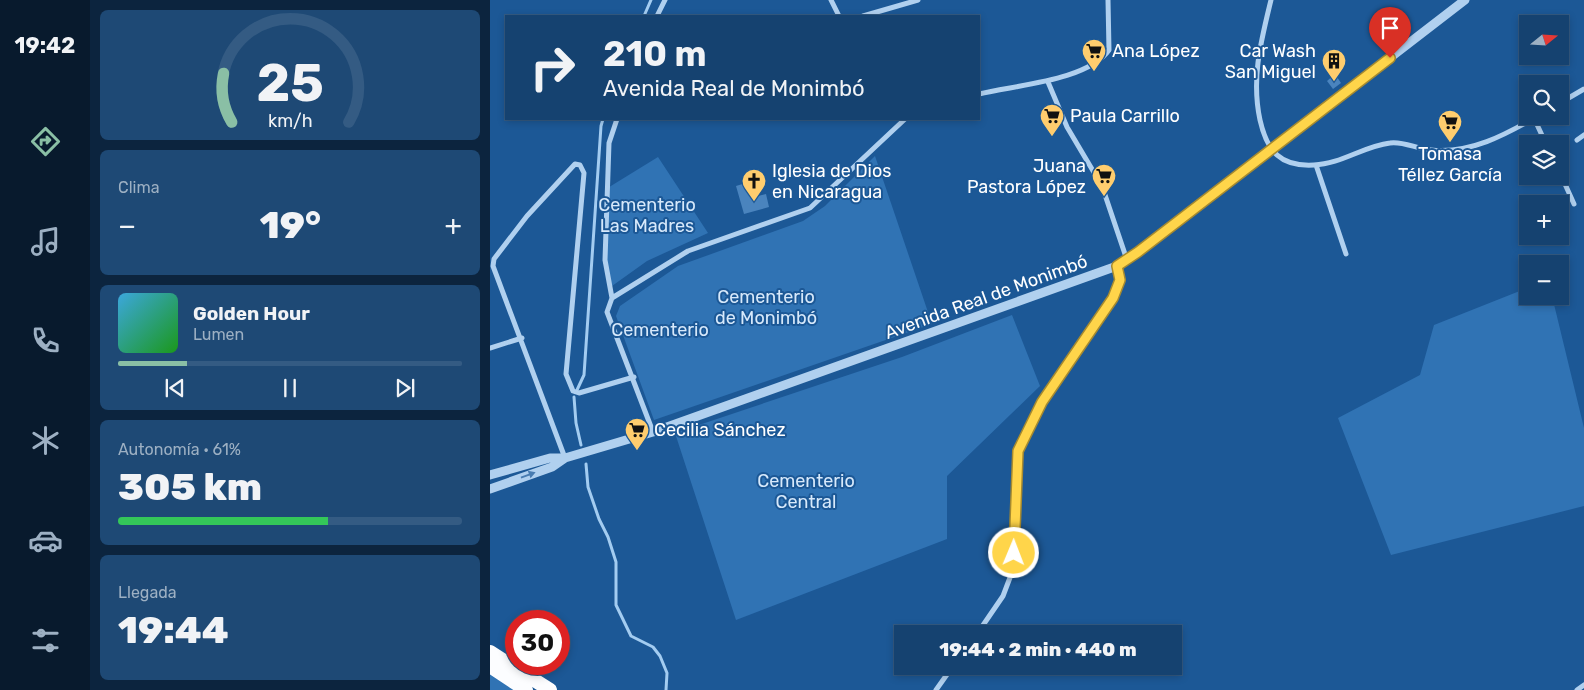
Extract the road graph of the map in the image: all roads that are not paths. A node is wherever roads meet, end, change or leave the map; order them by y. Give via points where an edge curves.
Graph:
1 (665, 0) edge
2 (831, 0) edge
3 (915, 0) edge
4 (1108, 0) edge
5 (1271, 0) edge
6 (1465, 0) edge
7 (658, 15) edge
8 (838, 15) edge
9 (866, 15) edge
10 (1048, 82) junction
11 (1584, 89) edge
12 (980, 94) edge
13 (1569, 98) edge
14 (617, 120) edge
15 (904, 120) edge
16 (1521, 125) edge
17 (1584, 135) edge
18 (1577, 140) dead end
19 (1270, 150) junction
20 (1316, 165) junction
21 (1565, 185) edge
22 (1574, 204) dead end
23 (1346, 254) dead end
24 (1127, 260) junction
25 (1117, 266) junction
26 (612, 298) junction
27 (522, 338) junction
28 (490, 348) edge
29 (634, 377) junction
30 (653, 432) junction
31 (565, 458) junction
32 (490, 475) edge
33 (490, 489) edge
34 (983, 625) edge
35 (490, 652) edge
36 (490, 666) edge
37 (947, 675) edge
38 (1584, 685) edge
39 (526, 690) edge
40 (550, 690) edge
41 (936, 690) edge
42 (1577, 690) edge

1 - 7 street
2 - 8 street
3 - 9 street
4 - 10 street via 1110,37 1109,50 1104,57 1093,65
5 - 19 street via 1255,80 1261,126
6 - 19 street, Avenida Real de Monimbó
10 - 12 street
10 - 24 street via 1067,127 1102,186
11 - 13 street
14 - 26 street via 609,144 605,260
15 - 26 street via 810,208 688,251
16 - 20 street via 1468,148 1431,150 1415,148 1400,141 1368,147 1330,163
17 - 18 street
19 - 20 street via 1290,162
19 - 24 street, Avenida Real de Monimbó
20 - 23 street
21 - 22 street
24 - 25 street, Avenida Real de Monimbó
25 - 30 street, Avenida Real de Monimbó
25 - 34 street via 1120,280 1113,298 1042,402 1018,451 1014,567 1003,596
26 - 29 street via 607,312
27 - 28 street
27 - 29 street via 493,266 494,259 528,216 566,177 571,167 580,165 584,173 566,374 574,391 579,393
27 - 31 street
29 - 30 street
30 - 31 street, Avenida Real de Monimbó
31 - 32 street, Avenida Real de Monimbó via 550,458
33 -> 31 street, Avenida Real de Monimbó via 552,467
35 - 40 highway
36 - 39 highway
37 - 41 street
38 - 42 street

